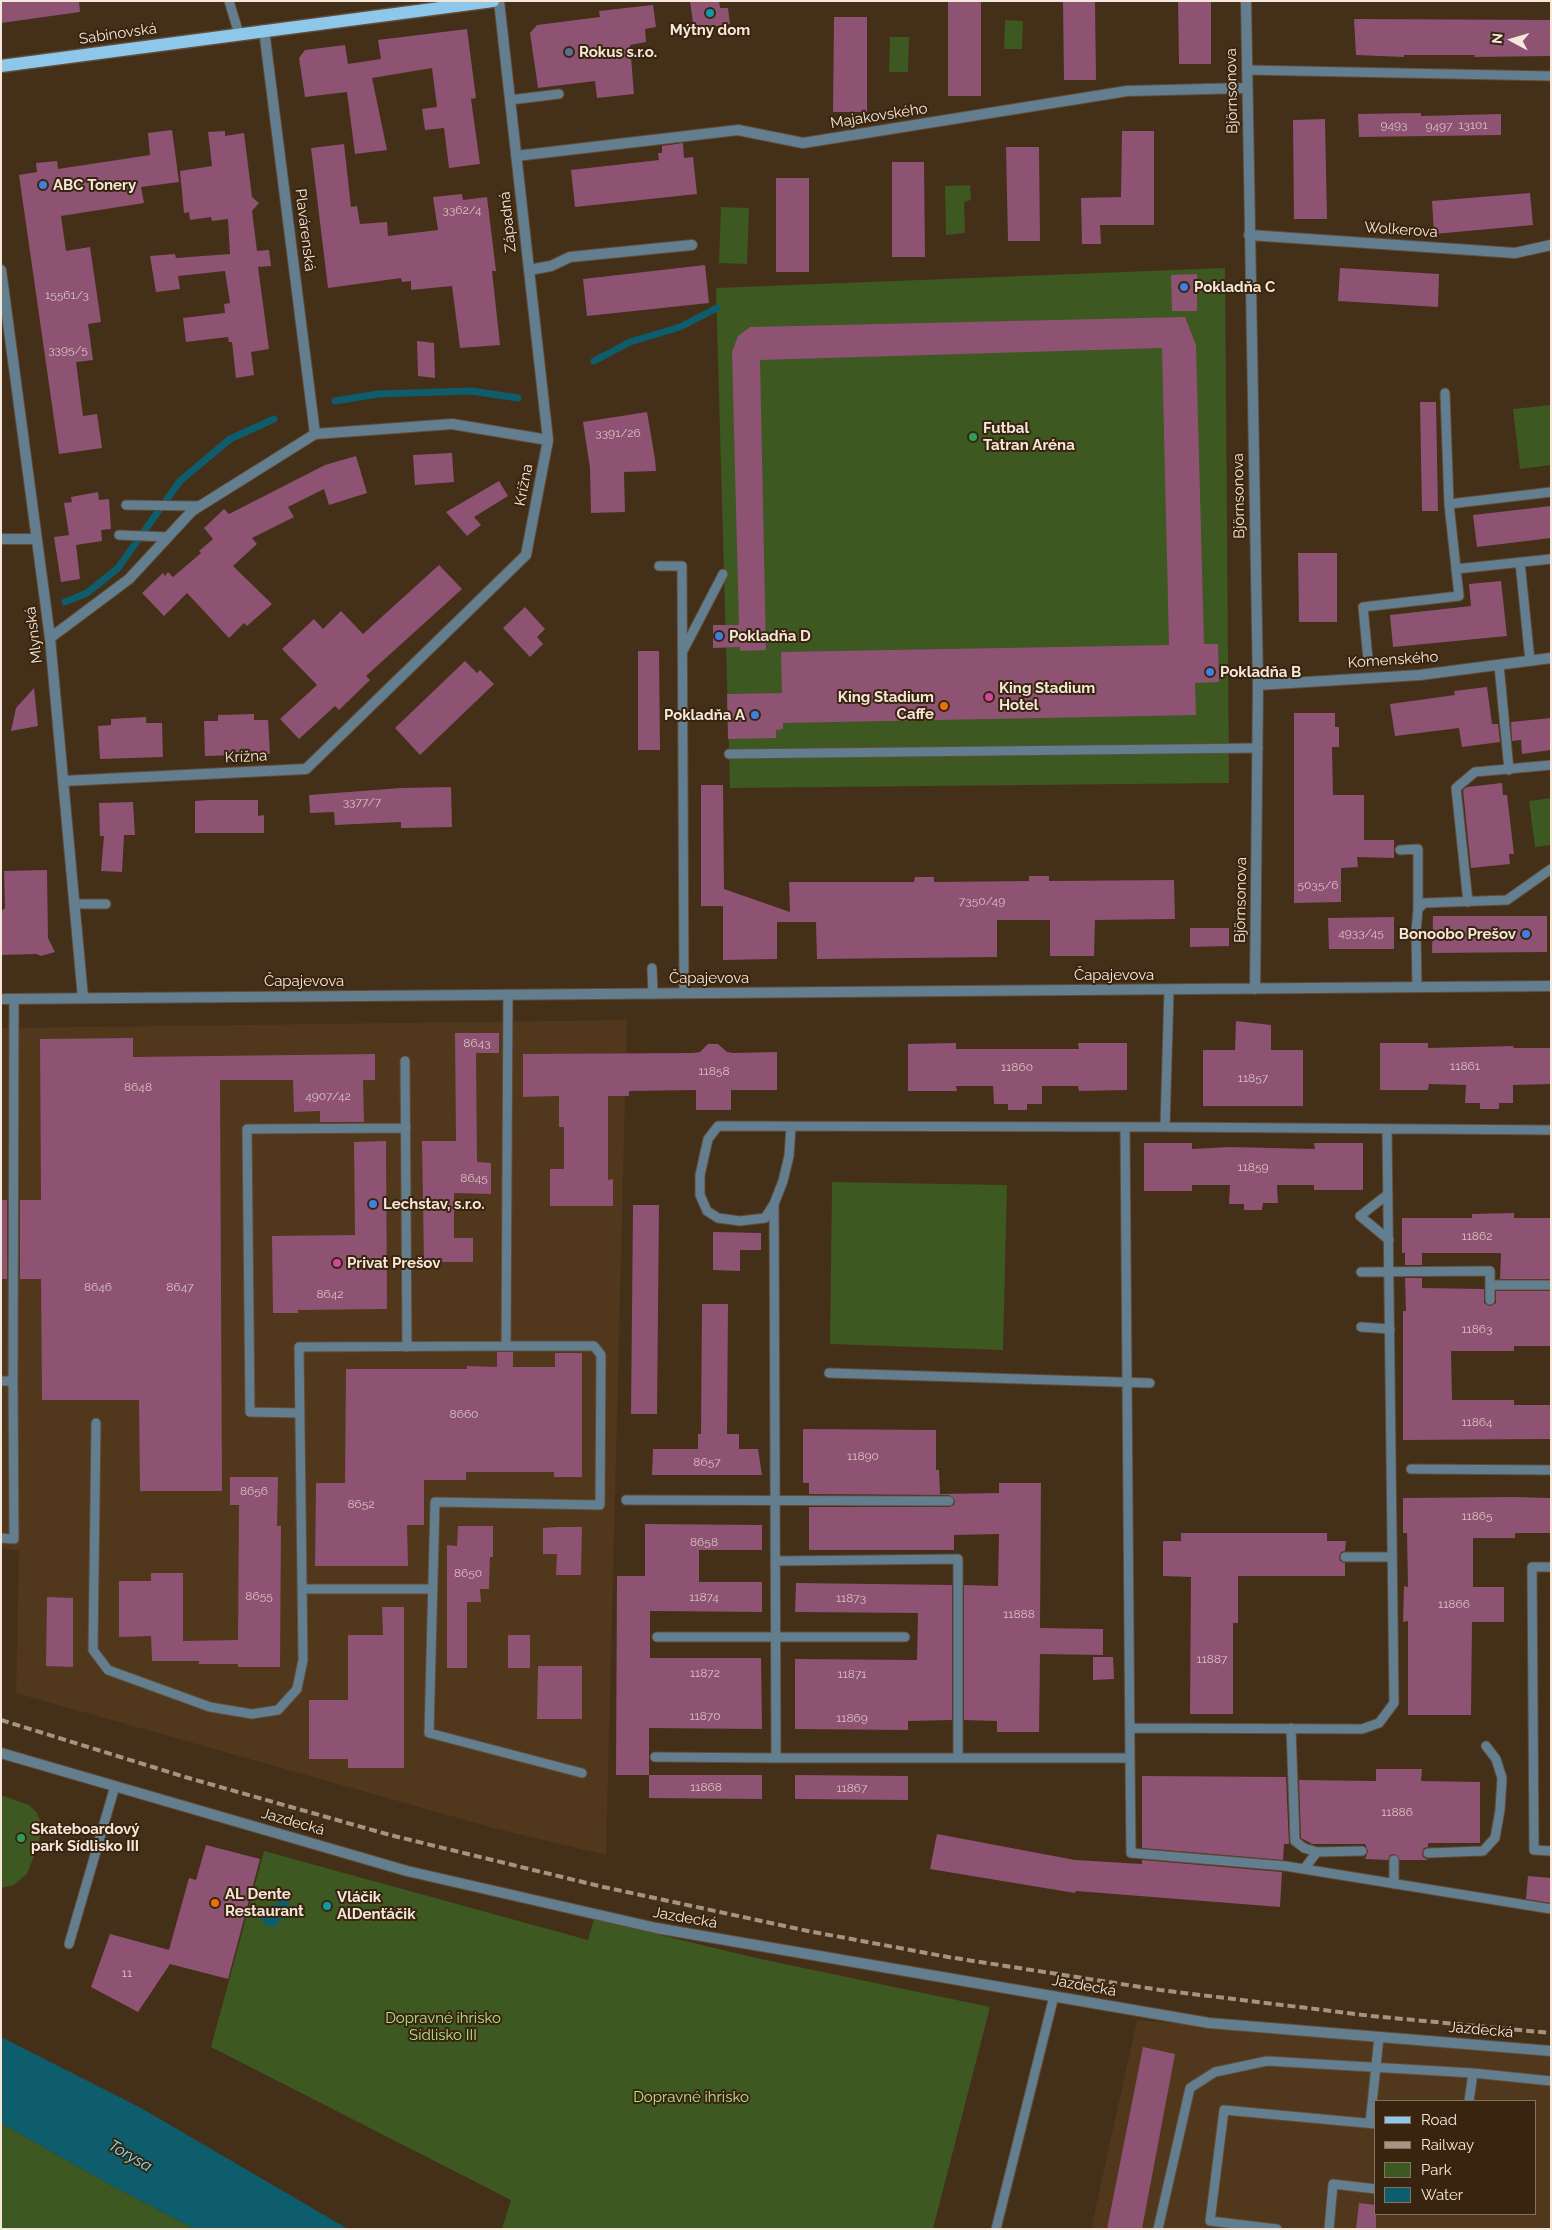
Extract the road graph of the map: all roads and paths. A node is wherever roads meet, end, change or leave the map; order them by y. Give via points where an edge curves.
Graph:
1 (229, 1) edge
2 (493, 1) edge
3 (499, 1) edge
4 (1246, 1) edge
5 (264, 30) junction
6 (239, 34) junction
7 (1, 66) edge
8 (1247, 70) junction
9 (1551, 76) edge
10 (1247, 88) junction
11 (559, 94) dead end
12 (510, 100) junction
13 (516, 156) junction
14 (1249, 235) junction
15 (692, 245) dead end
16 (1551, 245) edge
17 (1, 270) edge
18 (528, 270) junction
19 (1445, 393) dead end
20 (315, 434) junction
21 (548, 440) junction
22 (1551, 492) edge
23 (1449, 504) junction
24 (126, 505) dead end
25 (200, 506) junction
26 (119, 535) dead end
27 (168, 537) junction
28 (1, 539) edge
29 (37, 539) junction
30 (1551, 559) edge
31 (1520, 562) junction
32 (659, 566) dead end
33 (1456, 569) junction
34 (724, 574) dead end
35 (50, 638) junction
36 (683, 651) junction
37 (1551, 658) edge
38 (1368, 659) dead end
39 (1530, 661) junction
40 (1498, 665) junction
41 (1258, 685) junction
42 (1258, 748) junction
43 (728, 754) dead end
44 (1551, 765) edge
45 (1509, 770) junction
46 (64, 781) junction
47 (1400, 850) dead end
48 (1551, 869) edge
49 (1468, 902) junction
50 (75, 904) junction
51 (106, 904) dead end
52 (1418, 909) junction
53 (652, 968) dead end
54 (1418, 986) junction
55 (1551, 986) edge
56 (1255, 989) junction
57 (1169, 990) junction
58 (684, 993) junction
59 (653, 994) junction
60 (508, 995) junction
61 (84, 998) junction
62 (14, 999) junction
63 (1, 1000) edge
64 (405, 1061) dead end
65 (1125, 1126) junction
66 (791, 1127) junction
67 (1166, 1127) junction
68 (406, 1128) junction
69 (1387, 1129) junction
70 (1551, 1130) edge
71 (1388, 1194) junction
72 (774, 1204) junction
73 (1389, 1240) junction
74 (1360, 1272) dead end
75 (1389, 1272) junction
76 (1490, 1285) junction
77 (1551, 1285) edge
78 (1490, 1300) dead end
79 (1361, 1327) dead end
80 (1390, 1329) junction
81 (506, 1346) junction
82 (407, 1347) junction
83 (829, 1373) dead end
84 (1, 1381) edge
85 (12, 1381) junction
86 (1127, 1382) junction
87 (1150, 1382) dead end
88 (300, 1412) junction
89 (96, 1424) dead end
90 (1411, 1469) dead end
91 (1551, 1470) edge
92 (626, 1500) dead end
93 (949, 1501) dead end
94 (775, 1502) junction
95 (1, 1538) edge
96 (1345, 1557) dead end
97 (1392, 1558) junction
98 (775, 1561) junction
99 (1551, 1567) edge
100 (302, 1589) junction
101 (433, 1589) junction
102 (776, 1636) junction
103 (657, 1637) dead end
104 (905, 1637) dead end
105 (1130, 1728) junction
106 (1291, 1728) junction
107 (1486, 1746) dead end
108 (1, 1752) edge
109 (655, 1757) dead end
110 (776, 1758) junction
111 (958, 1758) junction
112 (1130, 1758) junction
113 (582, 1774) dead end
114 (114, 1786) junction
115 (1362, 1851) dead end
116 (1551, 1851) edge
117 (1317, 1852) junction
118 (1428, 1853) dead end
119 (1394, 1860) dead end
120 (1304, 1869) junction
121 (1394, 1884) junction
122 (1551, 1909) edge
123 (69, 1944) dead end
124 (1054, 1996) junction
125 (1379, 2036) junction
126 (1551, 2051) edge
127 (1376, 2067) junction
128 (1473, 2073) junction
129 (1551, 2081) edge
130 (1374, 2100) edge
131 (1469, 2100) edge
132 (1374, 2105) edge
133 (1373, 2124) edge
134 (1374, 2189) edge
135 (996, 2229) edge
136 (1158, 2229) edge
137 (1277, 2229) edge
138 (1329, 2229) edge

1 - 6 lane
2 - 5 main road, Sabinovská
3 - 12 street, Západná
4 - 8 street, Björnsonova
5 - 6 main road, Sabinovská
5 - 20 street, Plavárenská
6 - 7 main road, Sabinovská
8 - 9 lane
8 - 10 street, Björnsonova
10 - 13 street, Majakovského via 1127,91 804,144 738,130
10 - 14 street, Björnsonova
11 - 12 lane
12 - 13 street, Západná
13 - 18 street, Západná
14 - 16 street, Wolkerova via 1515,252
14 - 41 street, Björnsonova
15 - 18 street via 570,257 551,266
17 - 29 street, Mlynská
18 - 21 street, Západná
19 - 23 lane, Komenského
20 - 21 street via 452,424
20 - 25 street
21 - 46 street, Krížna via 526,555 306,769
22 - 23 lane
23 - 33 lane, Komenského
24 - 25 lane
25 - 27 street
26 - 27 lane
27 - 35 street via 129,579
28 - 29 street
29 - 35 street, Mlynská
30 - 31 lane
31 - 33 lane
31 - 39 lane
32 - 36 lane via 682,566
33 - 38 lane, Komenského via 1459,596 1363,607
34 - 36 lane
35 - 46 street, Mlynská
36 - 58 lane
37 - 39 street, Komenského
39 - 40 street, Komenského
40 - 41 street, Komenského via 1420,675
40 - 45 lane
41 - 42 street, Björnsonova
42 - 43 lane
42 - 56 street, Björnsonova
44 - 45 lane
45 - 49 lane via 1476,772 1456,788
46 - 50 street, Mlynská
47 - 52 lane via 1418,849
48 - 49 lane via 1507,900
49 - 52 lane via 1424,903
50 - 51 lane
50 - 61 street, Mlynská
52 - 54 lane
53 - 59 lane
54 - 55 street, Čapajevova
54 - 56 street, Čapajevova
56 - 57 street, Čapajevova
57 - 58 street, Čapajevova
57 - 67 lane
58 - 59 street, Čapajevova
59 - 60 street, Čapajevova
60 - 61 street, Čapajevova
60 - 81 lane
61 - 62 street, Čapajevova
62 - 63 street, Čapajevova
62 - 85 lane
64 - 68 lane
65 - 66 lane
65 - 67 lane
65 - 86 lane
66 - 72 lane via 784,1181
66 - 72 lane via 718,1126 708,1139 704,1153 700,1195 707,1211 718,1218 740,1221 765,1218
67 - 69 lane
68 - 82 lane
68 - 88 lane via 247,1128 250,1412
69 - 70 lane
69 - 71 lane
71 - 73 lane
71 - 73 lane via 1360,1216
72 - 94 lane
73 - 75 lane
74 - 75 lane
75 - 76 lane via 1490,1271
75 - 80 lane
76 - 77 lane
76 - 78 lane
79 - 80 lane
80 - 97 lane
81 - 82 lane
81 - 101 lane via 594,1346 602,1355 600,1504 435,1502
82 - 88 lane via 299,1347
83 - 86 lane
84 - 85 lane
85 - 95 lane via 14,1539
86 - 87 lane
86 - 105 lane
88 - 100 lane
89 - 100 lane via 93,1650 108,1670 210,1707 252,1714 278,1710 297,1689 303,1660
90 - 91 lane
92 - 94 lane
93 - 94 lane
94 - 98 lane
96 - 97 lane
97 - 106 lane via 1394,1703 1379,1723 1362,1729
98 - 102 lane
98 - 111 lane via 958,1559
99 - 116 lane via 1532,1567 1534,1850
100 - 101 lane
101 - 113 lane via 429,1733
102 - 103 lane
102 - 104 lane
102 - 110 lane
105 - 106 lane
105 - 112 lane
106 - 117 lane via 1295,1841
107 - 118 lane via 1496,1759 1502,1778 1495,1838 1483,1851
108 - 114 street, Jazdecká
109 - 110 lane
110 - 111 lane
111 - 112 lane
112 - 120 lane via 1131,1853
114 - 123 lane
114 - 124 street, Jazdecká via 408,1871 646,1926
115 - 117 lane
117 - 120 lane
119 - 121 lane
120 - 121 lane
121 - 122 lane
124 - 125 street, Jazdecká via 1209,2022
124 - 135 lane
125 - 126 street, Jazdecká
125 - 127 lane
127 - 128 lane
127 - 130 lane
127 - 136 lane via 1267,2060 1215,2072 1190,2088
128 - 129 lane
128 - 131 lane
132 - 133 lane
133 - 137 lane via 1224,2110 1210,2221
134 - 138 lane via 1333,2184

